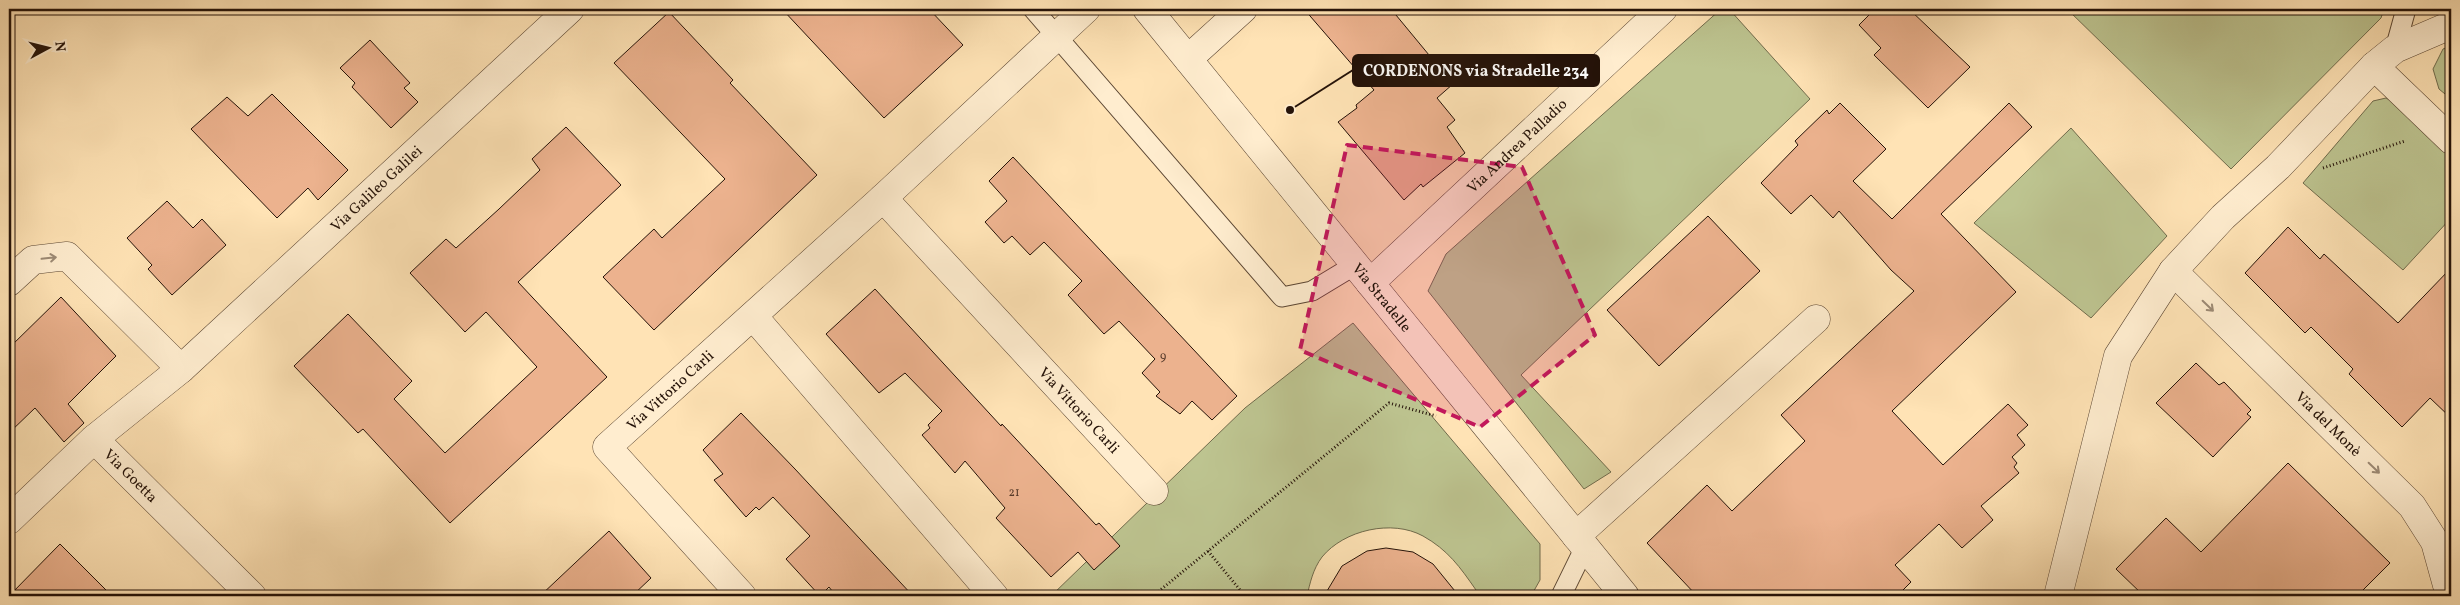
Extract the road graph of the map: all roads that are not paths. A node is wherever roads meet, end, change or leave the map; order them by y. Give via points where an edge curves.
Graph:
1 (570, 9) edge
2 (1033, 9) edge
3 (1086, 9) edge
4 (1147, 9) edge
5 (1243, 9) edge
6 (1663, 9) edge
7 (2406, 9) edge
8 (2451, 25) edge
9 (1056, 36) junction
10 (2395, 49) junction
11 (1188, 59) junction
12 (2374, 66) junction
13 (2446, 135) edge
14 (883, 198) junction
15 (2173, 272) junction
16 (1363, 274) junction
17 (9, 282) edge
18 (753, 316) junction
19 (1816, 319) dead end
20 (181, 369) junction
21 (94, 439) junction
22 (1154, 491) dead end
23 (9, 520) edge
24 (1580, 542) junction
25 (252, 596) edge
26 (742, 596) edge
27 (994, 596) edge
28 (1562, 596) edge
29 (1625, 596) edge
30 (2058, 596) edge
31 (2450, 596) edge

1 - 20 street, Via Galileo Galilei
2 - 9 lane
3 - 9 street, Via Vittorio Carli
4 - 11 street, Via Stradelle
5 - 11 street
6 - 16 street, Via Andrea Palladio
7 - 10 lane
8 - 10 street
9 - 14 street, Via Vittorio Carli
9 - 16 lane via 1282,297
10 - 12 street
11 - 16 street, Via Stradelle
12 - 13 street
12 - 15 street via 2278,167 2223,217
14 - 18 street, Via Vittorio Carli
14 - 22 street, Via Vittorio Carli
15 - 30 street via 2118,356
15 -> 31 street, Via del Monè via 2412,506 2435,542
16 - 24 street, Via Stradelle
17 -> 20 street via 34,260 67,256
18 - 26 street, Via Vittorio Carli via 607,447
18 - 27 street
19 - 24 street
20 - 21 street, Via Galileo Galilei
21 - 23 street, Via Goetta
21 - 25 street, Via Goetta
24 - 28 lane
24 - 29 street, Via Stradelle

